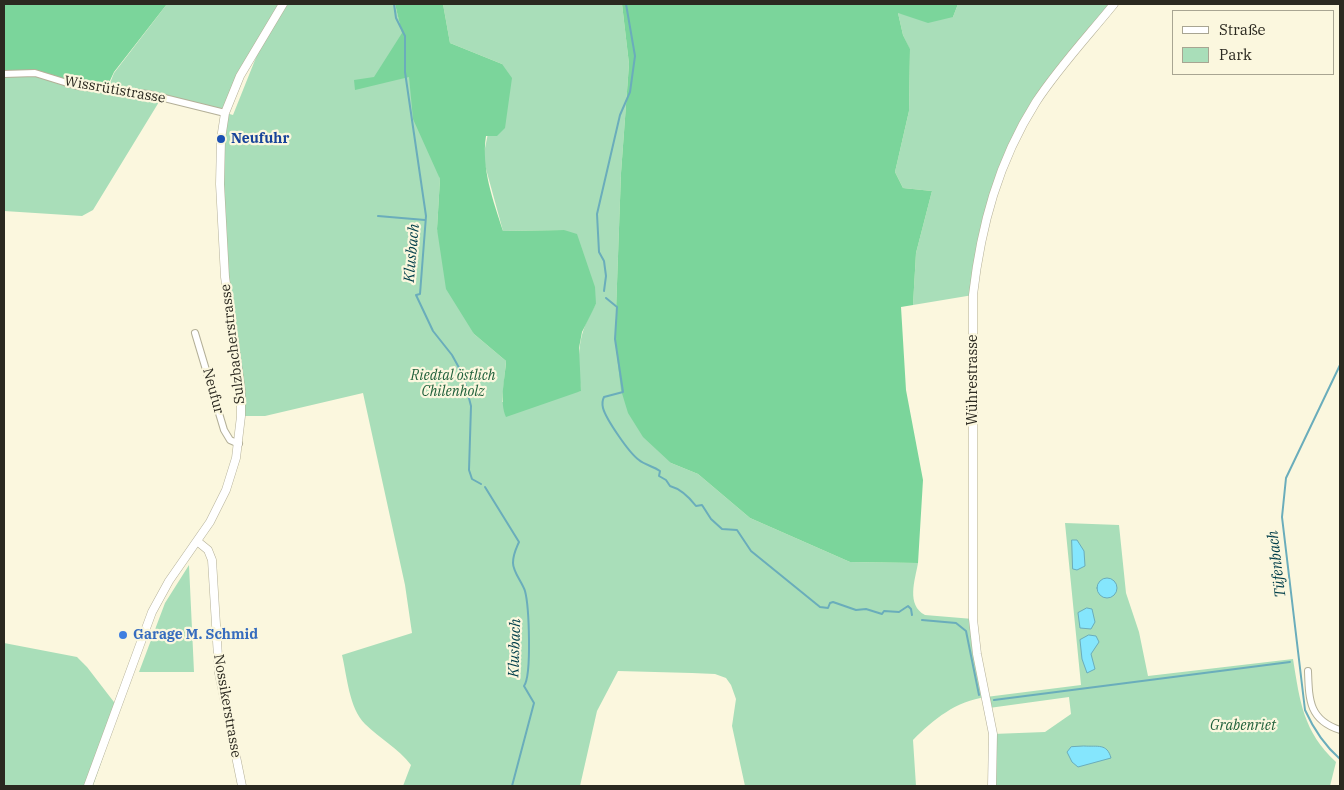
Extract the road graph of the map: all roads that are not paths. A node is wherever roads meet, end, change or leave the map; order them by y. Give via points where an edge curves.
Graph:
1 (283, 4) edge
2 (1112, 6) edge
3 (4, 74) edge
4 (225, 113) junction
5 (195, 333) dead end
6 (239, 444) junction
7 (197, 542) junction
8 (1308, 671) dead end
9 (1340, 730) edge
10 (88, 786) edge
11 (242, 786) edge
12 (992, 786) edge

1 - 4 street, Sulzbacherstrasse via 240,76
2 - 12 street, Wührestrasse via 1060,70 1024,122 996,186 978,252 973,295 972,619 993,734
3 - 4 street, Wissrütistrasse via 35,73 77,86 148,94
4 - 6 street, Sulzbacherstrasse via 219,156 222,232 241,390
5 - 6 street, Neufur via 224,430 230,440
6 - 7 street, Sulzbacherstrasse via 226,490
7 - 10 street, Sulzbacherstrasse via 168,582 152,612
7 - 11 street, Nossikerstrasse via 208,550 212,560 219,673
8 - 9 street via 1310,699 1318,719

